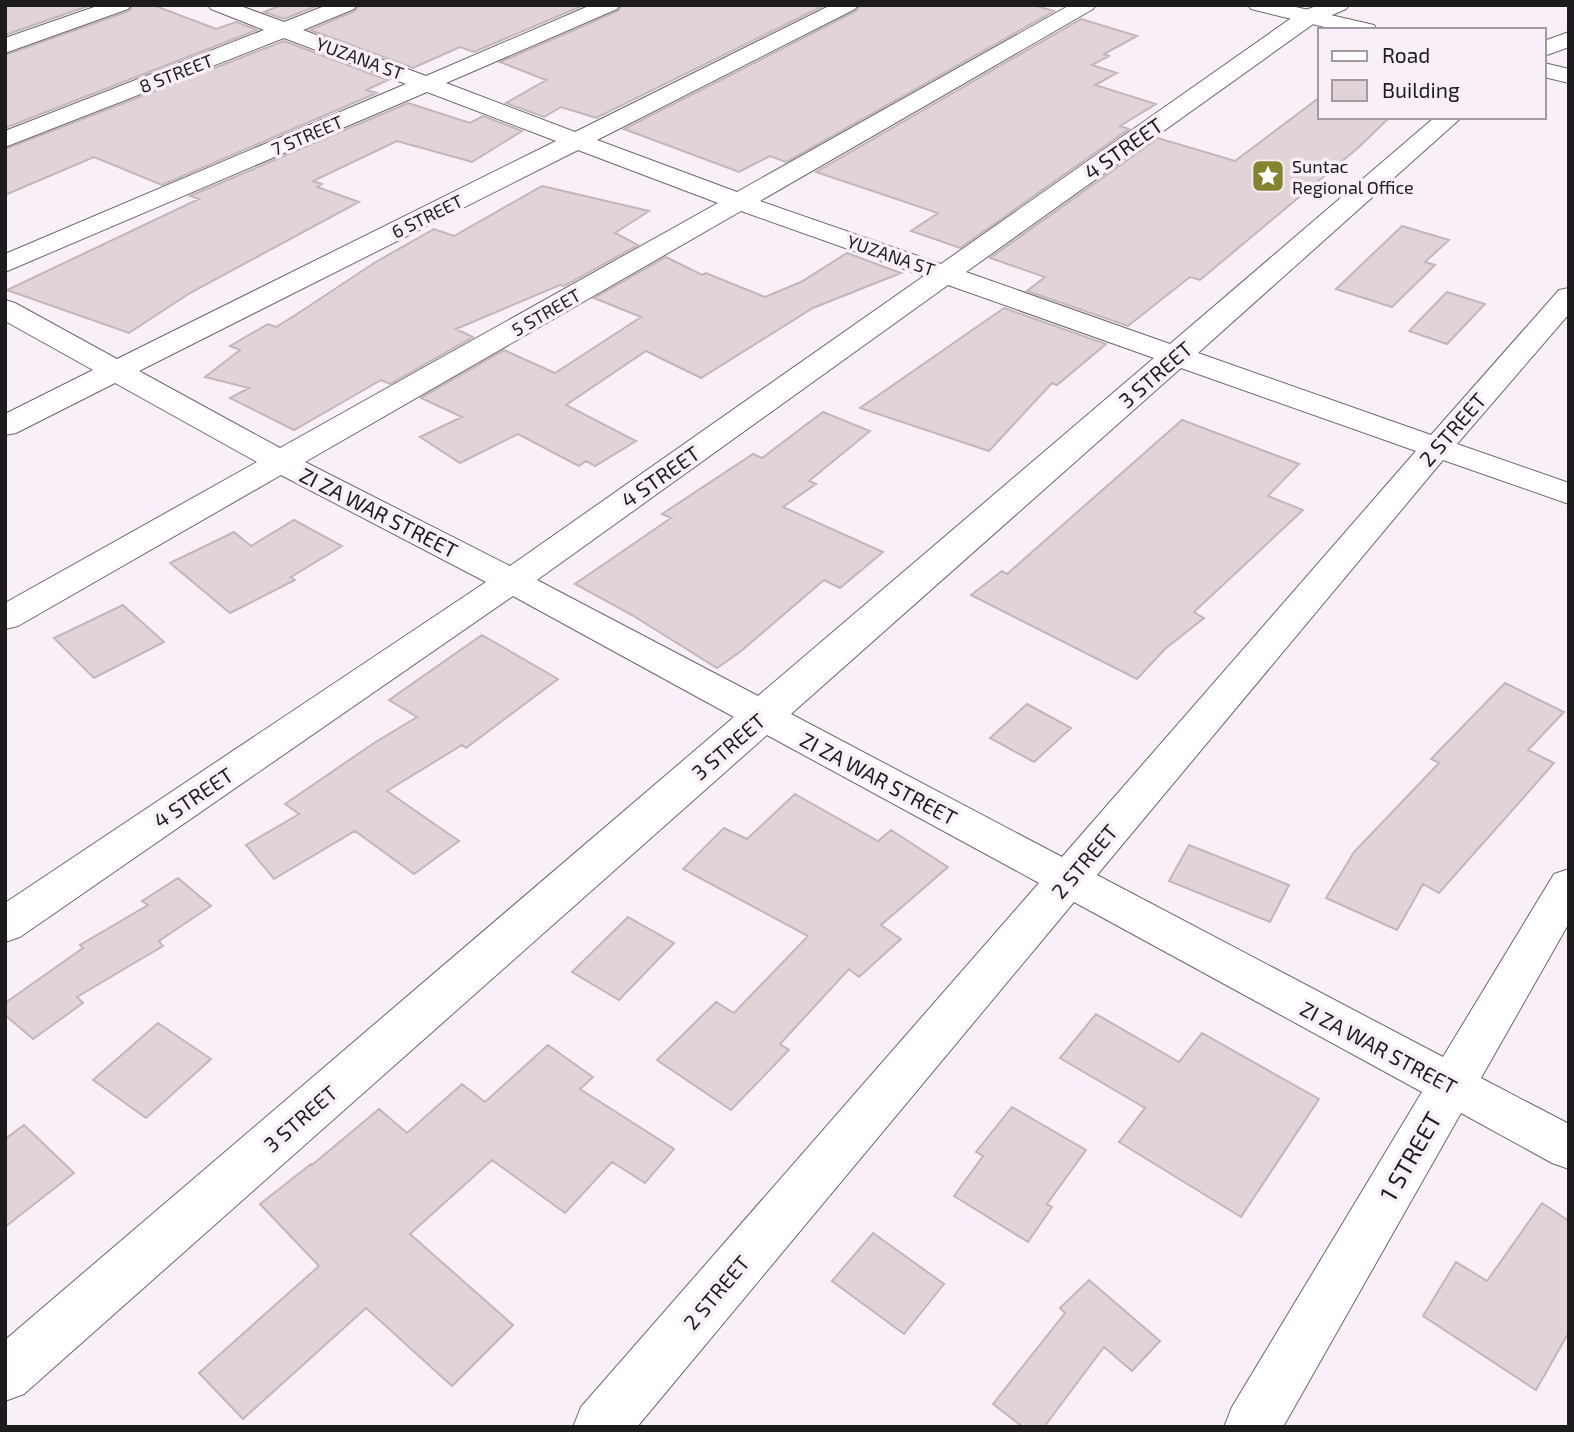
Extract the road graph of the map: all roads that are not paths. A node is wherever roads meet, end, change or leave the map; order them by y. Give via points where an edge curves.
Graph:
1 (121, 5) edge
2 (218, 5) edge
3 (347, 5) edge
4 (610, 5) edge
5 (848, 5) edge
6 (1086, 5) edge
7 (1258, 5) edge
8 (1339, 5) edge
9 (1308, 17) junction
10 (1357, 28) edge
11 (285, 30) junction
12 (1569, 39) edge
13 (5, 46) edge
14 (1546, 48) edge
15 (1546, 70) edge
16 (1569, 76) edge
17 (428, 83) junction
18 (1448, 119) edge
19 (5, 140) edge
20 (577, 141) junction
21 (739, 202) junction
22 (5, 264) edge
23 (945, 274) junction
24 (1569, 296) edge
25 (5, 309) edge
26 (1176, 355) junction
27 (118, 369) junction
28 (5, 426) edge
29 (1437, 447) junction
30 (281, 462) junction
31 (1569, 494) edge
32 (512, 581) junction
33 (5, 618) edge
34 (763, 716) junction
35 (1068, 880) junction
36 (1569, 885) edge
37 (5, 925) edge
38 (1452, 1086) junction
39 (1569, 1148) edge
40 (5, 1375) edge
41 (601, 1427) edge
42 (1252, 1427) edge

1 - 13 street
2 - 11 street, YUZANA ST
3 - 11 street, 8 STREET
4 - 17 street, 7 STREET
5 - 20 street, 6 STREET
6 - 21 street, 5 STREET
7 - 9 street
8 - 9 street
9 - 10 street
9 - 23 street, 4 STREET
11 - 17 street, YUZANA ST
11 - 19 street, 8 STREET
12 - 14 street
15 - 16 street
17 - 20 street, YUZANA ST
17 - 22 street, 7 STREET
18 - 26 street, 3 STREET
20 - 21 street, YUZANA ST
20 - 27 street, 6 STREET
21 - 23 street, YUZANA ST
21 - 30 street, 5 STREET
23 - 26 street, YUZANA ST
23 - 32 street, 4 STREET
24 - 29 street, 2 STREET
25 - 27 street, ZI ZA WAR STREET
26 - 29 street, YUZANA ST
26 - 34 street, 3 STREET
27 - 28 street, 6 STREET
27 - 30 street, ZI ZA WAR STREET
29 - 31 street, YUZANA ST
29 - 35 street, 2 STREET
30 - 32 street, ZI ZA WAR STREET
30 - 33 street, 5 STREET
32 - 34 street, ZI ZA WAR STREET
32 - 37 street, 4 STREET
34 - 35 street, ZI ZA WAR STREET
34 - 40 street, 3 STREET
35 - 38 street, ZI ZA WAR STREET
35 - 41 street, 2 STREET
36 - 38 street, 1 STREET
38 - 39 street, ZI ZA WAR STREET
38 - 42 street, 1 STREET

